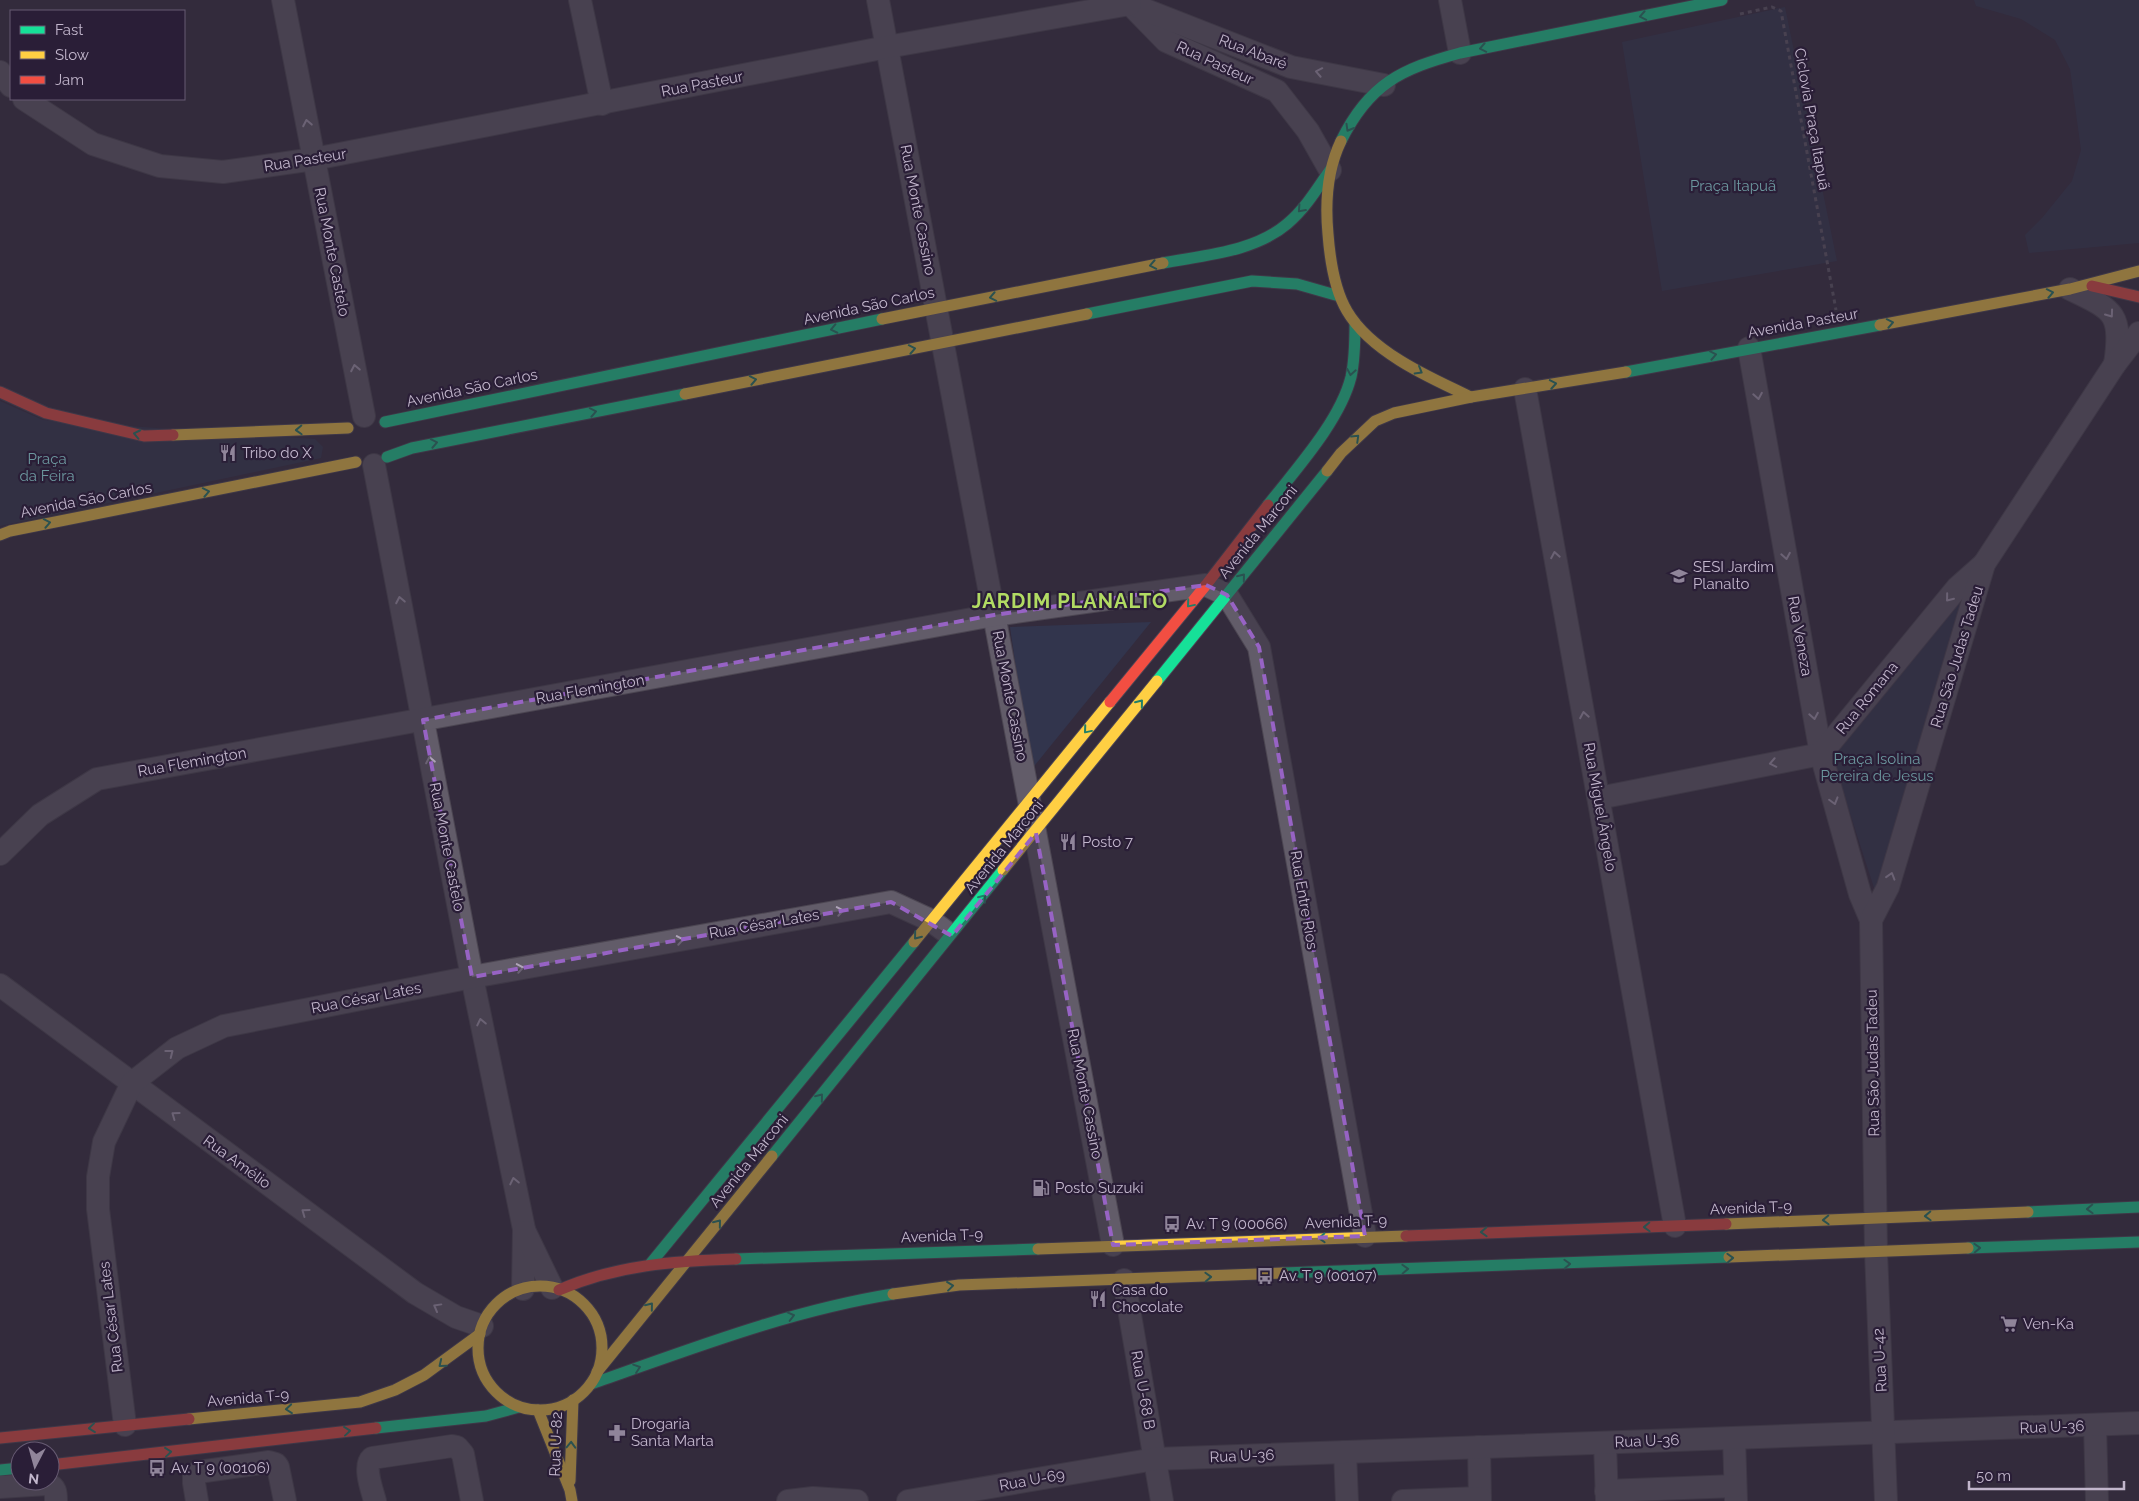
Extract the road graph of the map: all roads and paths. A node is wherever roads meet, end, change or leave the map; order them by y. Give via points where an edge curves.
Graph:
1 (283, 0) edge
2 (580, 0) edge
3 (878, 0) edge
4 (1450, 0) edge
5 (1722, 0) edge
6 (1130, 2) edge
7 (1690, 3) edge
8 (1736, 15) dead end
9 (887, 47) junction
10 (1460, 53) junction
11 (1291, 67) junction
12 (0, 72) edge
13 (1384, 84) junction
14 (10, 85) edge
15 (1277, 91) junction
16 (26, 100) edge
17 (602, 104) junction
18 (314, 159) junction
19 (1330, 170) junction
20 (2139, 271) edge
21 (2078, 287) junction
22 (1340, 296) junction
23 (2139, 297) edge
24 (936, 308) junction
25 (1355, 323) junction
26 (1842, 332) junction
27 (2139, 333) edge
28 (943, 342) junction
29 (1749, 348) junction
30 (2115, 364) junction
31 (1525, 389) junction
32 (0, 392) edge
33 (1470, 397) junction
34 (360, 426) junction
35 (392, 432) dead end
36 (394, 446) dead end
37 (1330, 446) junction
38 (366, 460) junction
39 (0, 536) edge
40 (1984, 564) junction
41 (1206, 585) junction
42 (1227, 595) junction
43 (994, 615) junction
44 (423, 720) junction
45 (1821, 754) junction
46 (1599, 798) junction
47 (1029, 800) junction
48 (1036, 832) junction
49 (0, 854) edge
50 (930, 920) junction
51 (1871, 920) junction
52 (952, 936) junction
53 (472, 977) junction
54 (0, 985) edge
55 (132, 1084) junction
56 (2139, 1207) edge
57 (1875, 1218) junction
58 (1675, 1226) junction
59 (524, 1229) junction
60 (1365, 1236) junction
61 (2139, 1242) edge
62 (1113, 1245) junction
63 (1876, 1252) junction
64 (687, 1261) junction
65 (651, 1263) junction
66 (1124, 1280) junction
67 (522, 1289) junction
68 (555, 1289) junction
69 (481, 1330) junction
70 (597, 1372) junction
71 (591, 1384) junction
72 (573, 1400) junction
73 (519, 1406) junction
74 (538, 1410) junction
75 (2139, 1423) edge
76 (125, 1425) junction
77 (2095, 1425) junction
78 (1884, 1433) junction
79 (0, 1438) edge
80 (1734, 1438) junction
81 (1605, 1443) junction
82 (1479, 1447) junction
83 (1345, 1452) junction
84 (1155, 1458) junction
85 (60, 1464) edge
86 (0, 1488) edge
87 (1736, 1494) edge
88 (571, 1495) edge
89 (1607, 1496) edge
90 (1480, 1499) edge
91 (56, 1501) edge
92 (197, 1501) edge
93 (285, 1501) edge
94 (375, 1501) edge
95 (472, 1501) edge
96 (788, 1501) edge
97 (857, 1501) edge
98 (908, 1501) edge
99 (1162, 1501) edge
100 (1347, 1501) edge
101 (1403, 1501) edge
102 (1886, 1501) edge
103 (2097, 1501) edge

18 -> 1 street, Rua Monte Castelo
2 - 17 street
3 - 9 street, Rua Monte Cassino
4 - 10 street
5 - 7 main road
6 - 9 street, Rua Pasteur
6 - 11 street, Rua Abaré
6 - 15 street, Rua Pasteur via 1166,41
7 -> 10 main road
8 - 26 path, Ciclovia Praça Itapuã via 1772,7 1780,10
9 - 17 street, Rua Pasteur
9 - 24 street, Rua Monte Cassino
10 - 13 main road via 1429,62
13 -> 11 street, Rua Abaré
11 - 15 street
12 - 14 street
13 -> 19 main road via 1363,106 1351,125
15 - 19 street, Rua Pasteur via 1308,131
16 - 18 street, Rua Pasteur via 93,144 160,166 223,172
17 - 18 street, Rua Pasteur
34 -> 18 street, Rua Monte Castelo
19 - 22 main road via 1328,233 1330,257
19 -> 24 main road, Avenida São Carlos via 1304,207 1288,223 1246,251
20 - 21 main road, Avenida Pasteur
21 - 23 main road via 2124,292
26 -> 21 main road, Avenida Pasteur
21 -> 30 street, Rua São Judas Tadeu via 2114,316 2118,345
22 - 25 main road
22 - 28 main road, Avenida São Carlos via 1316,286 1252,277
24 - 28 street, Rua Monte Cassino
24 -> 34 main road, Avenida São Carlos
25 -> 33 main road via 1394,356
25 -> 37 main road, Avenida Marconi via 1351,377
26 - 29 main road, Avenida Pasteur
27 - 30 street, Rua São Judas Tadeu
38 -> 28 main road, Avenida São Carlos via 412,448
28 - 43 street, Rua Monte Cassino
31 -> 29 main road, Avenida Pasteur
29 -> 45 street, Rua Veneza
30 - 40 street, Rua São Judas Tadeu
31 - 33 main road, Avenida Pasteur
46 -> 31 street, Rua Miguel Ângelo
34 -> 32 main road, Avenida São Carlos via 144,436 46,413
37 -> 33 main road, Avenida Marconi via 1394,413
34 - 35 main road
36 - 38 main road
37 - 41 main road, Avenida Marconi
42 -> 37 main road, Avenida Marconi
39 -> 38 main road, Avenida São Carlos via 10,531
44 -> 38 street, Rua Monte Castelo
40 -> 45 street, Rua Romana via 1957,588
51 -> 40 street, Rua São Judas Tadeu via 1888,887
41 - 42 street
41 - 43 street, Rua Flemington
41 -> 47 main road, Avenida Marconi
48 -> 42 main road, Avenida Marconi
42 - 60 street, Rua Entre Rios via 1259,647
43 - 44 street, Rua Flemington
43 - 47 street, Rua Monte Cassino
44 - 49 street, Rua Flemington via 97,779 40,815
53 -> 44 street, Rua Monte Castelo
45 -> 46 street
45 -> 51 street, Rua Veneza via 1860,894
46 - 58 street, Rua Miguel Ângelo
47 - 48 street, Rua Monte Cassino
47 - 50 main road, Avenida Marconi
52 -> 48 main road, Avenida Marconi
48 - 62 street, Rua Monte Cassino
50 - 52 street, Rua César Lates
53 -> 50 street, Rua César Lates via 891,902
50 -> 65 main road, Avenida Marconi
51 - 57 street, Rua São Judas Tadeu
64 -> 52 main road, Avenida Marconi
55 -> 53 street, Rua César Lates via 177,1048 224,1026
59 -> 53 street, Rua Monte Castelo
54 - 55 street, Rua Amélio
69 -> 55 street, Rua Amélio via 415,1293
55 - 76 street, Rua César Lates via 104,1142 98,1177 98,1209
56 -> 57 main road, Avenida T-9
57 -> 58 main road, Avenida T-9
57 - 63 street, Rua U-42
58 -> 60 main road, Avenida T-9
59 - 67 street, Rua Monte Castelo
59 - 68 street, Rua Monte Castelo
60 -> 62 main road, Avenida T-9
63 -> 61 main road
62 - 64 main road, Avenida T-9
66 -> 63 main road
63 - 78 street, Rua U-42
64 - 65 main road, Avenida T-9
70 -> 64 main road, Avenida Marconi
65 - 68 main road, Avenida T-9 via 598,1274
71 -> 66 main road via 716,1339 848,1301 959,1285
66 - 84 street, Rua U-68 B
67 - 68 main road via 537,1286
67 - 69 main road via 498,1302
68 - 70 main road via 574,1297 596,1322 602,1355
69 - 73 main road via 478,1348 485,1378 506,1400
69 -> 76 main road, Avenida T-9 via 432,1372 387,1395 360,1402
70 - 71 main road
71 - 72 main road
72 - 74 main road via 556,1408
88 -> 72 main road, Rua U-82
73 - 74 main road
85 -> 73 main road via 486,1416
74 - 88 main road, Rua U-82
75 - 77 street, Rua U-36
76 -> 79 main road, Avenida T-9
77 - 78 street, Rua U-36
77 - 103 street
78 - 80 street, Rua U-36
78 - 102 street, Rua U-42
80 - 81 street, Rua U-36
80 - 87 street
81 - 82 street, Rua U-36
81 - 89 street
82 - 83 street, Rua U-36
82 - 90 street
83 - 84 street, Rua U-36
83 - 100 street
84 - 98 street, Rua U-69
84 - 99 street, Rua U-68 B
86 - 91 street via 48,1484 55,1490
87 - 89 street
90 - 101 street
92 - 93 street via 194,1475 198,1472 269,1462 278,1466
94 - 95 street via 368,1467 372,1458 458,1446 463,1454
96 - 97 street via 813,1498

